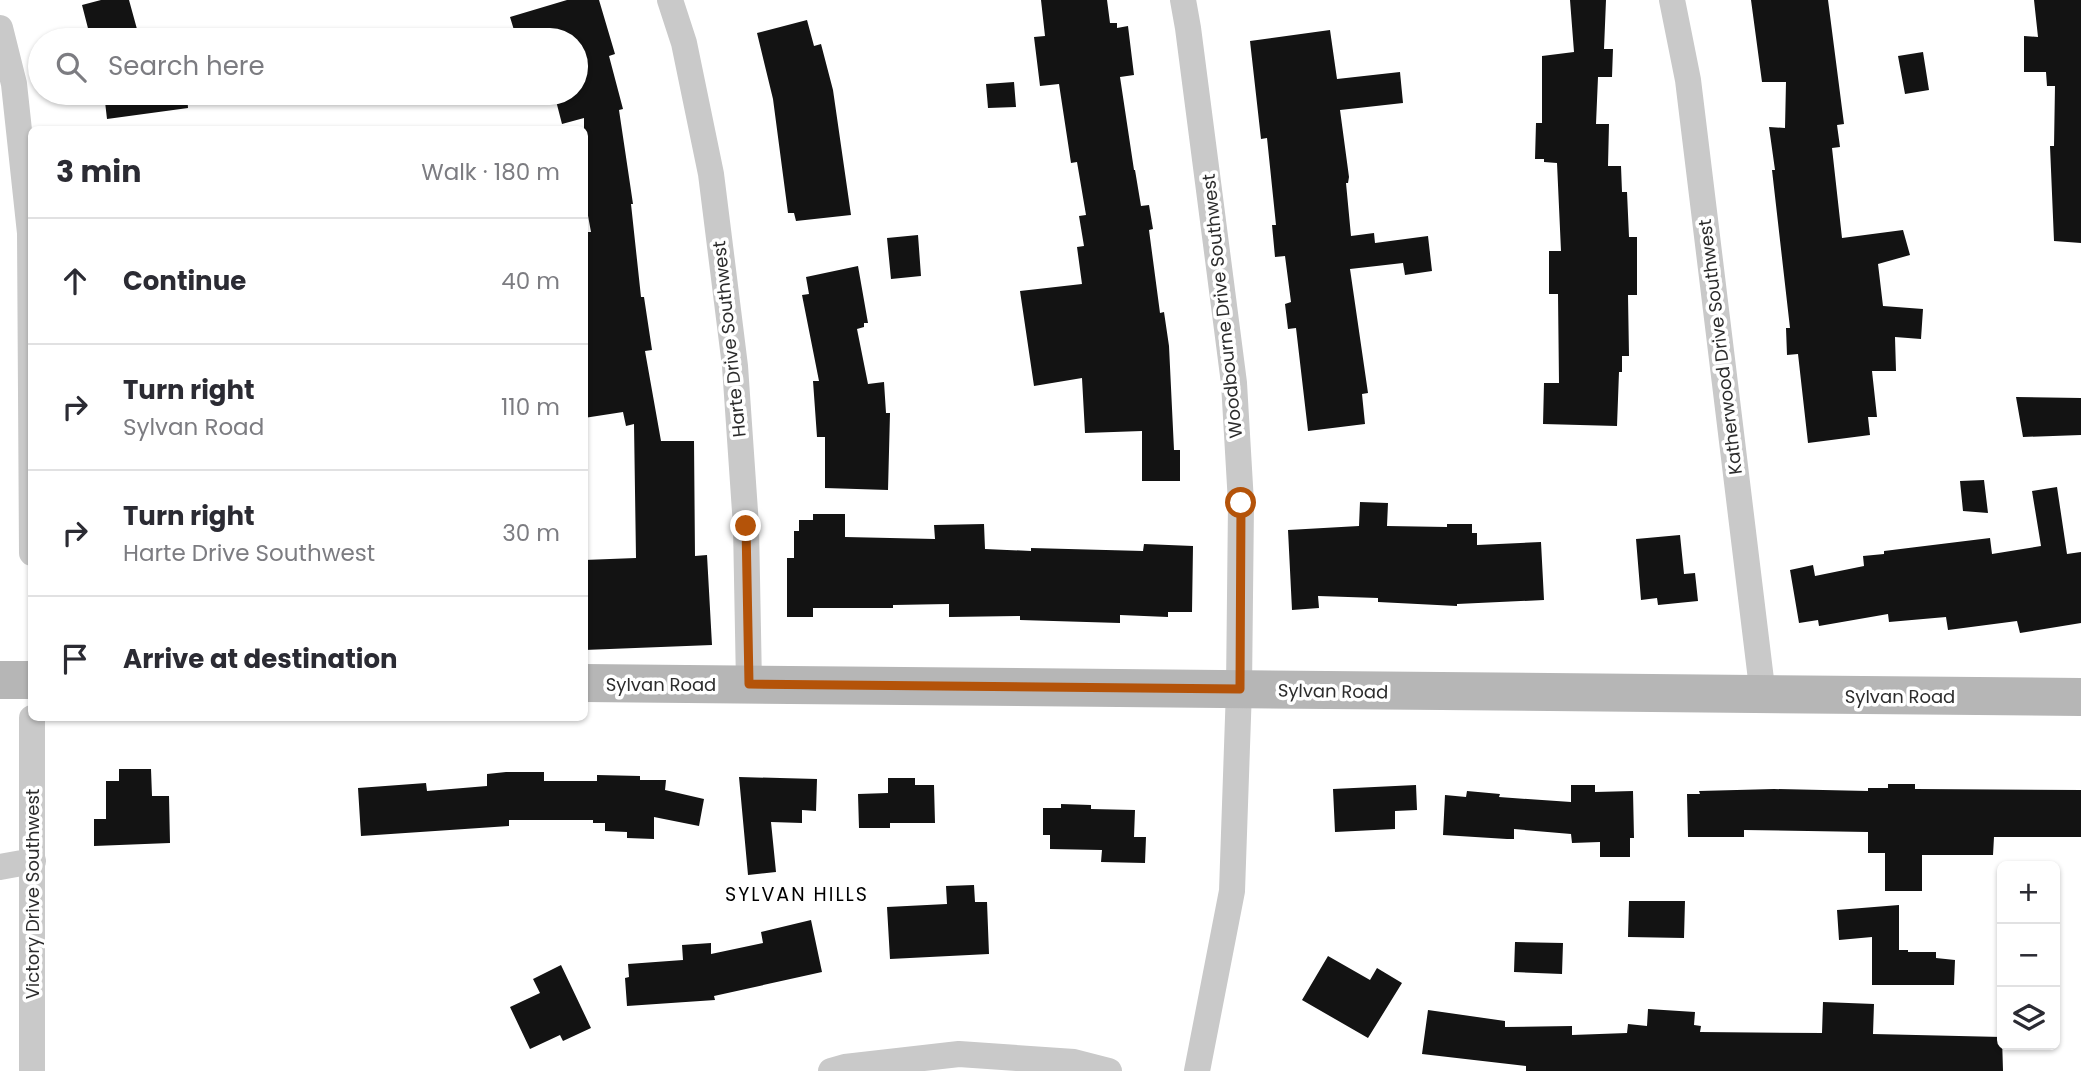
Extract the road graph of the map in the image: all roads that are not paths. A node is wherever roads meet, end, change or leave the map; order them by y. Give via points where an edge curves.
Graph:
1 (670, 0) edge
2 (1183, 0) edge
3 (1672, 0) edge
4 (0, 28) edge
5 (28, 214) edge
6 (0, 680) edge
7 (28, 680) edge
8 (588, 683) edge
9 (749, 684) junction
10 (1240, 689) junction
11 (1763, 696) junction
12 (2081, 697) edge
13 (32, 721) edge
14 (33, 861) junction
15 (0, 867) edge
16 (32, 1071) edge
17 (831, 1071) edge
18 (1109, 1071) edge
19 (1197, 1071) edge

1 - 9 street, Harte Drive Southwest via 684,43 710,174 735,366 746,526
2 - 10 street, Woodbourne Drive Southwest via 1234,383 1241,503
3 - 11 street, Katherwood Drive Southwest via 1688,80
4 - 5 street via 14,84
6 - 7 main road
8 - 9 main road, Sylvan Road
9 - 10 main road, Sylvan Road
10 - 11 main road, Sylvan Road
10 - 19 street, Woodbourne Drive Southwest via 1232,891
11 - 12 main road, Sylvan Road
13 - 14 street, Victory Drive Southwest
14 - 15 street
14 - 16 street, Victory Drive Southwest
17 - 18 street via 959,1054 1074,1062

